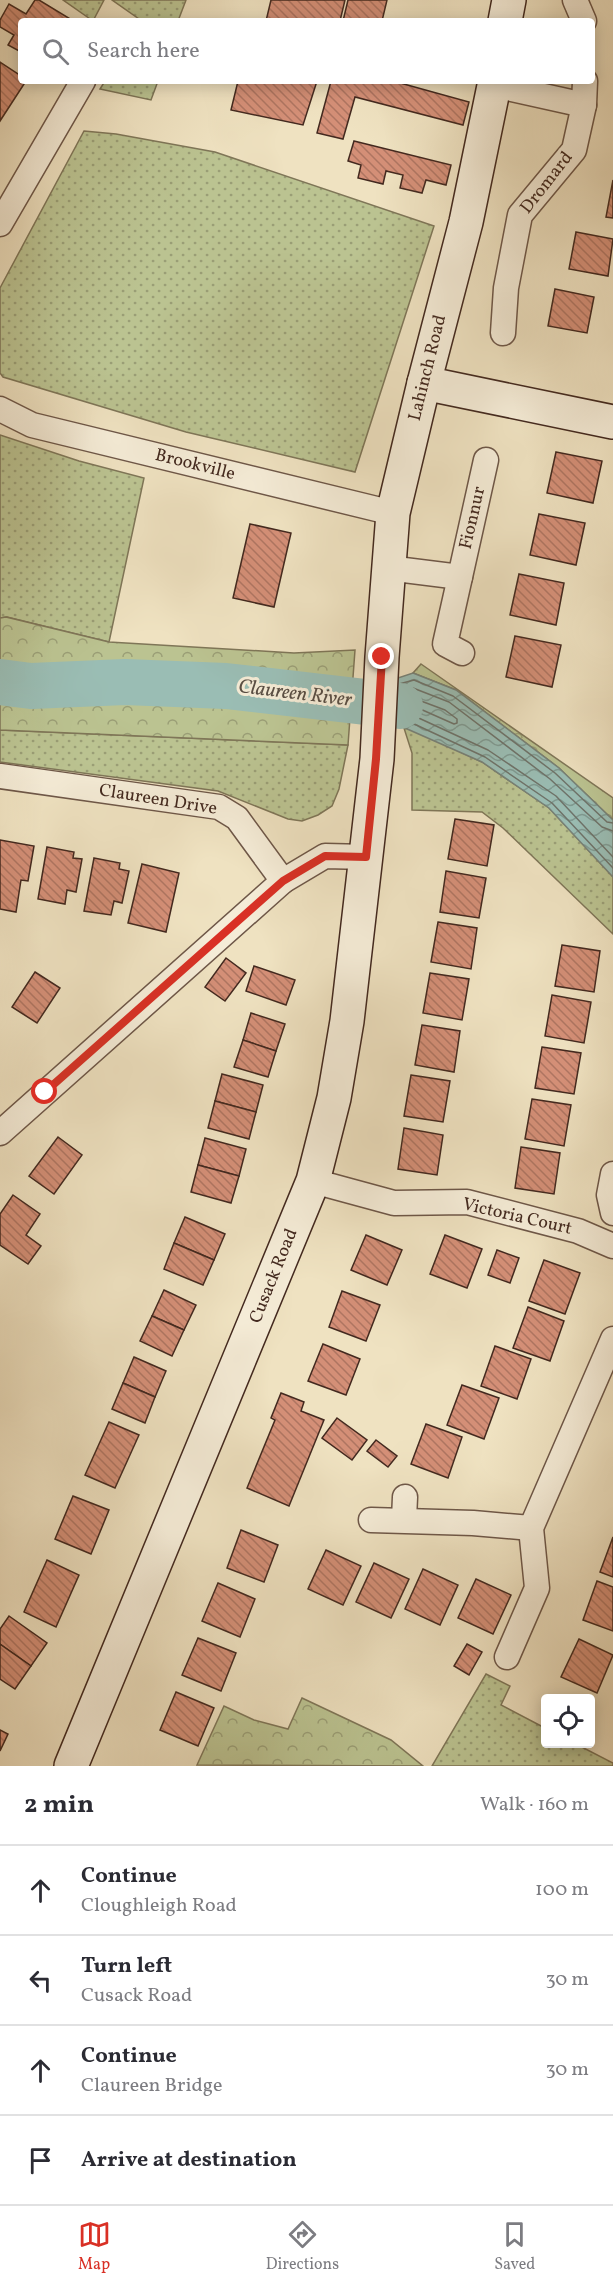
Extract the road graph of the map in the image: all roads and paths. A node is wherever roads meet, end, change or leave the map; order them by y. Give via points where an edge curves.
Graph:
1 (509, 0) edge
2 (575, 0) edge
3 (506, 18) edge
4 (583, 18) edge
5 (81, 84) edge
6 (494, 84) edge
7 (498, 84) edge
8 (585, 84) edge
9 (584, 105) junction
10 (0, 224) edge
11 (503, 333) dead end
12 (424, 383) junction
13 (0, 409) edge
14 (613, 422) edge
15 (486, 460) dead end
16 (393, 513) junction
17 (388, 568) junction
18 (459, 577) junction
19 (462, 652) dead end
20 (376, 759) joint
21 (0, 776) edge
22 (366, 857) junction
23 (283, 881) junction
24 (0, 1133) edge
25 (613, 1174) edge
26 (313, 1181) junction
27 (613, 1213) edge
28 (613, 1246) edge
29 (613, 1339) edge
30 (371, 1520) dead end
31 (531, 1528) junction
32 (507, 1657) dead end
33 (71, 1766) edge

1 - 3 main road
2 - 4 street
5 - 10 street
6 - 12 main road, Lahinch Road via 466,222
7 - 9 street
8 - 9 street, Dromard
9 - 11 street, Dromard via 574,150 520,215 506,288
12 - 14 main road
12 - 16 main road, Lahinch Road
13 - 16 street, Brookville via 32,425
15 - 18 street, Fionnur
16 - 17 main road, Lahinch Road
17 - 18 street
17 - 20 main road, Lahinch Road
18 - 19 street, Fionnur via 445,644
20 - 22 main road, Cusack Road
21 - 23 street, Claureen Drive via 219,807 237,818
22 - 23 street via 325,856
22 - 26 main road, Cusack Road via 347,1021 334,1098
23 - 24 street
25 - 27 street via 609,1195
26 - 28 street, Victoria Court via 394,1203 467,1202 578,1231
26 - 33 main road, Cusack Road
29 - 31 street
30 - 31 street via 404,1508
31 - 32 street via 537,1588

